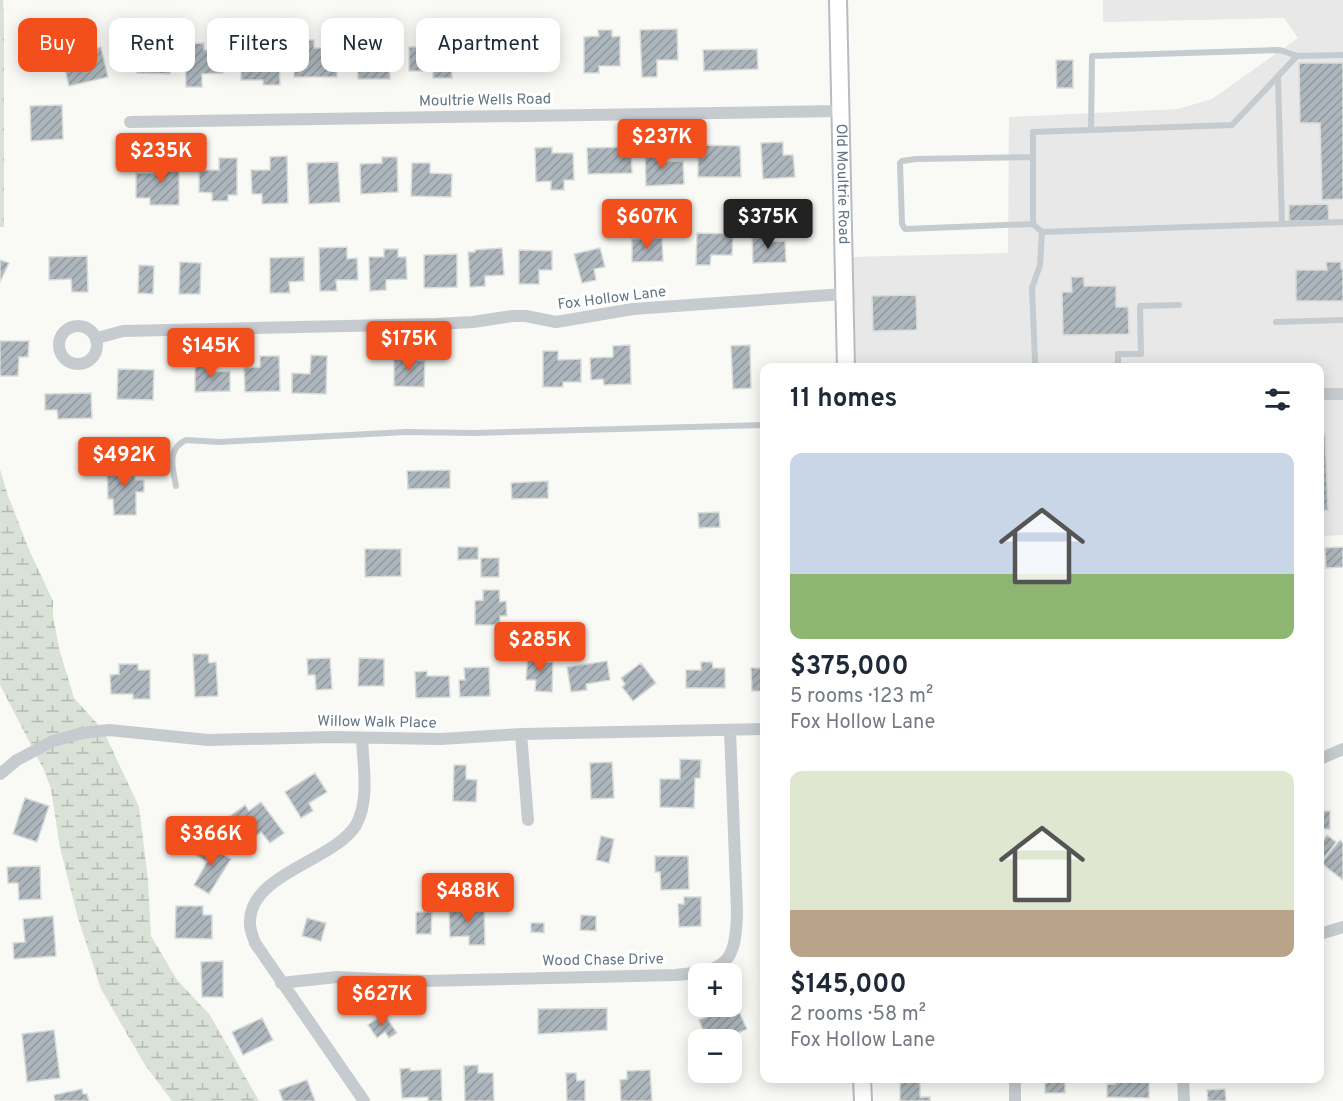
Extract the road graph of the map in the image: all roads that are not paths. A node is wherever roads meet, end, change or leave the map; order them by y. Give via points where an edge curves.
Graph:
1 (838, 0) edge
2 (1343, 55) edge
3 (1297, 56) junction
4 (1278, 76) junction
5 (840, 111) junction
6 (130, 122) dead end
7 (1091, 130) junction
8 (1032, 157) junction
9 (1343, 222) edge
10 (1033, 224) junction
11 (1282, 224) junction
12 (1042, 232) junction
13 (844, 294) junction
14 (1179, 305) dead end
15 (1343, 320) edge
16 (1276, 322) dead end
17 (97, 338) dead end
18 (1035, 361) dead end
19 (846, 363) edge
20 (1118, 363) edge
21 (1324, 394) edge
22 (1343, 394) edge
23 (760, 425) edge
24 (176, 486) dead end
25 (760, 729) edge
26 (730, 730) junction
27 (522, 734) junction
28 (362, 738) junction
29 (1343, 749) edge
30 (1324, 757) edge
31 (0, 774) edge
32 (528, 820) dead end
33 (1343, 927) edge
34 (1324, 933) edge
35 (281, 983) junction
36 (862, 1083) edge
37 (1015, 1083) edge
38 (1183, 1083) edge
39 (364, 1101) edge
40 (863, 1101) edge
41 (1015, 1101) edge
42 (1184, 1101) edge

1 - 5 main road, Old Moultrie Road
2 - 3 lane
3 - 4 lane
3 - 7 lane via 1281,50 1092,56
4 - 7 lane via 1232,125
4 - 11 lane
5 - 6 street, Moultrie Wells Road
5 - 13 main road, Old Moultrie Road
7 - 8 lane via 1032,132
8 - 10 lane
8 - 10 lane via 916,159 900,163 904,229
9 - 11 lane
10 - 12 lane
11 - 12 lane
12 - 18 lane via 1040,265 1032,288
13 - 17 street, Fox Hollow Lane via 633,309 556,322 512,316 436,324 123,330
13 - 19 main road, Old Moultrie Road
14 - 20 lane via 1140,306 1141,354 1118,354
15 - 16 lane
21 - 22 street
23 - 24 lane via 186,440 173,453
25 - 26 street, Willow Walk Place
26 - 27 street, Willow Walk Place
26 - 35 street, Wood Chase Drive via 737,934 726,961 705,972 675,975 422,981 337,977
27 - 28 street, Willow Walk Place
27 - 32 street
28 - 31 street, Willow Walk Place via 208,740 108,730 53,741
28 - 35 street via 364,791 356,824 346,836 260,895 252,908 250,920 255,943
29 - 30 street
33 - 34 street
35 - 39 street
36 - 40 main road
37 - 41 street
38 - 42 street

